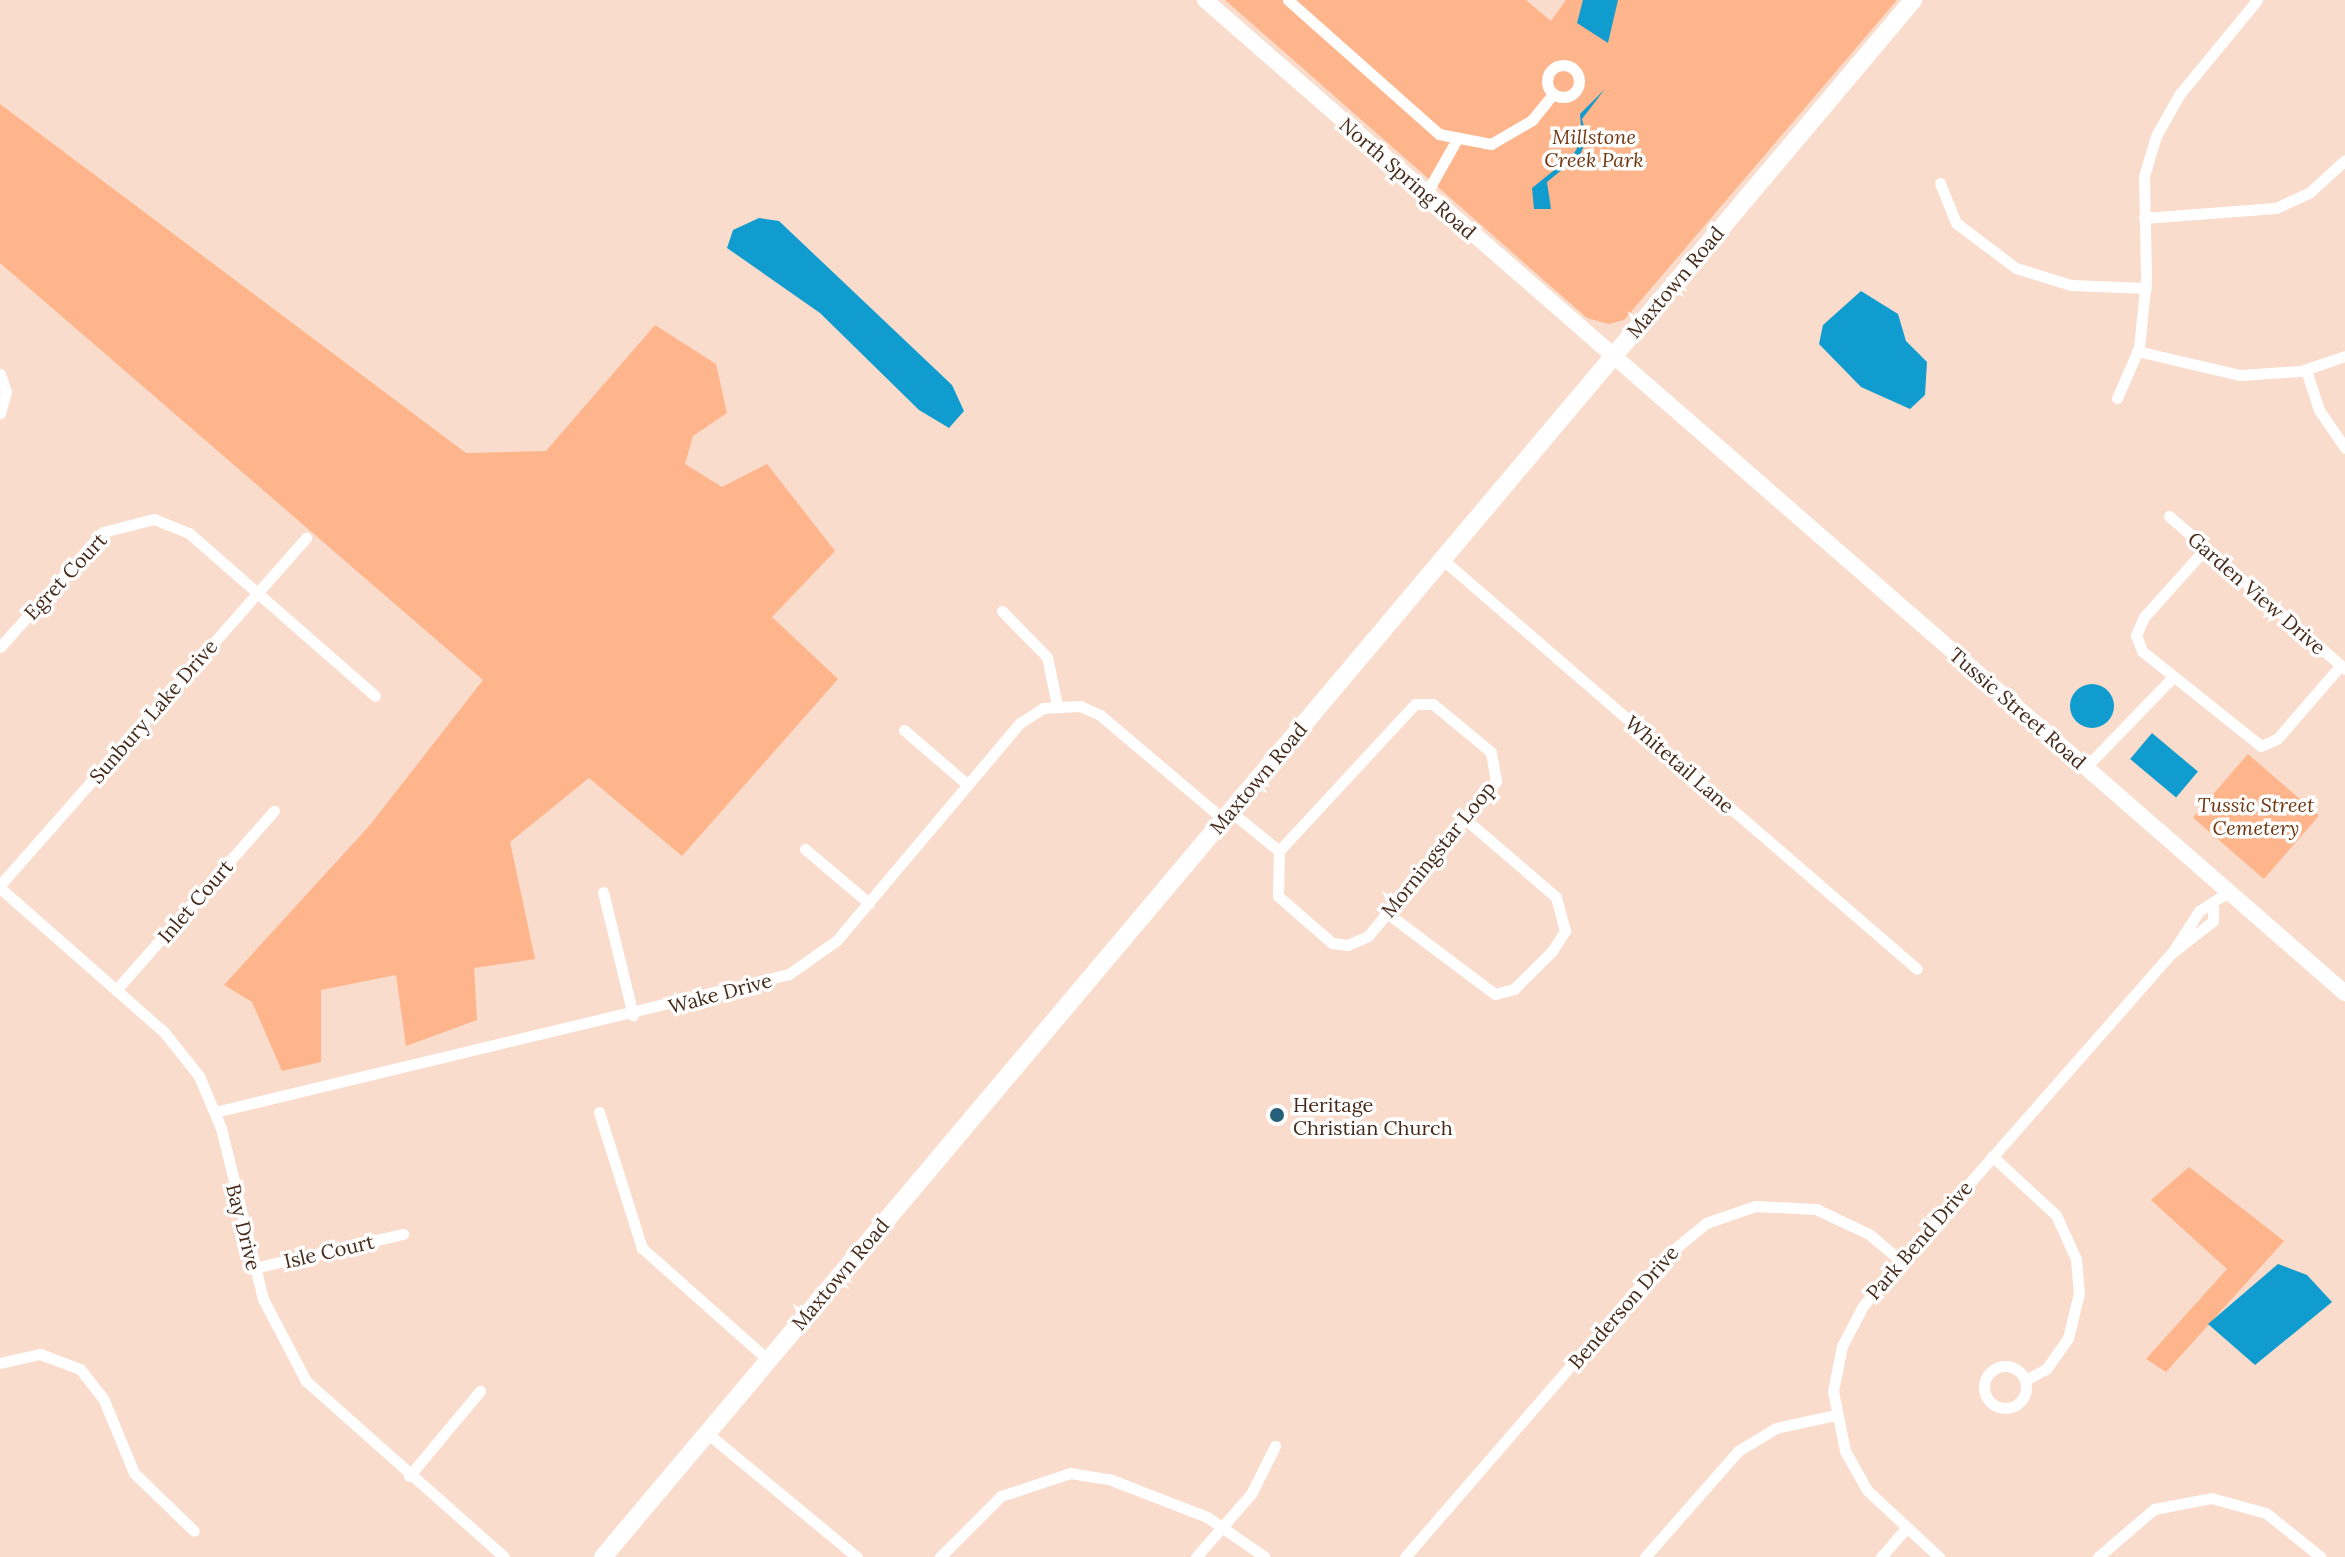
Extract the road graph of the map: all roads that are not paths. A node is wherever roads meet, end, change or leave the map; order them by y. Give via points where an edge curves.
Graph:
1 (1205, 0) edge
2 (1288, 0) edge
3 (1913, 0) edge
4 (2257, 0) edge
5 (1553, 94) dead end
6 (1457, 139) junction
7 (2345, 160) edge
8 (1940, 183) dead end
9 (1426, 194) junction
10 (2144, 218) junction
11 (2146, 288) junction
12 (2137, 351) junction
13 (2345, 356) edge
14 (1611, 357) junction
15 (2306, 370) junction
16 (0, 374) edge
17 (2117, 398) dead end
18 (0, 413) edge
19 (1691, 424) joint
20 (2345, 448) edge
21 (2169, 516) dead end
22 (306, 538) dead end
23 (2205, 549) junction
24 (1442, 559) junction
25 (258, 592) junction
26 (1002, 611) dead end
27 (0, 647) edge
28 (2343, 668) edge
29 (2173, 677) junction
30 (375, 696) dead end
31 (1057, 705) junction
32 (904, 730) dead end
33 (2086, 767) junction
34 (968, 785) junction
35 (274, 811) dead end
36 (1226, 815) junction
37 (1465, 819) junction
38 (805, 849) dead end
39 (1279, 851) junction
40 (0, 886) edge
41 (603, 892) dead end
42 (2228, 892) junction
43 (869, 903) junction
44 (1387, 913) junction
45 (1917, 969) dead end
46 (116, 990) junction
47 (2345, 993) edge
48 (633, 1015) junction
49 (215, 1112) junction
50 (599, 1112) dead end
51 (1992, 1156) junction
52 (403, 1234) dead end
53 (1901, 1261) junction
54 (254, 1268) junction
55 (768, 1360) junction
56 (0, 1363) edge
57 (2027, 1379) dead end
58 (480, 1391) dead end
59 (1835, 1415) junction
60 (707, 1433) junction
61 (1275, 1446) dead end
62 (409, 1476) junction
63 (1224, 1525) junction
64 (1906, 1528) junction
65 (194, 1531) dead end
66 (504, 1557) edge
67 (603, 1557) edge
68 (857, 1557) edge
69 (940, 1557) edge
70 (1196, 1557) edge
71 (1265, 1557) edge
72 (1405, 1557) edge
73 (1645, 1557) edge
74 (1881, 1557) edge
75 (1939, 1557) edge
76 (2098, 1557) edge
77 (2321, 1557) edge

1 - 9 main road, North Spring Road
2 - 6 street via 1405,110
3 - 14 main road, Maxtown Road
4 - 10 street via 2164,118 2144,176
5 - 6 street via 1532,120 1491,144
6 - 9 street
7 - 10 street via 2310,192 2276,208
8 - 11 street via 1956,223 2016,268 2071,285
9 - 14 main road, North Spring Road
10 - 11 street
11 - 12 street
12 - 15 street via 2219,373
12 - 17 street
13 - 15 street
14 - 19 main road, North Spring Road
14 - 24 main road, Maxtown Road
15 - 20 street via 2319,410
16 - 18 street via 6,393
19 - 33 main road, Tussic Street Road
21 - 23 street, Garden View Drive
22 - 25 street, Sunbury Lake Drive
23 - 28 street, Garden View Drive
23 - 29 street via 2136,635 2142,651
24 - 36 main road, Maxtown Road
24 - 45 street, Whitetail Lane
25 - 27 street, Egret Court via 176,525 131,520 92,542
25 - 30 street, Egret Court
25 - 40 street, Sunbury Lake Drive
26 - 31 street via 1047,657
28 - 29 street via 2277,739 2261,746
29 - 33 street
31 - 34 street, Wake Drive via 1020,723
31 - 36 street via 1100,715
32 - 34 street
33 - 42 main road, Tussic Street Road
34 - 43 street, Wake Drive
35 - 46 street, Inlet Court
36 - 39 street
36 - 55 main road, Maxtown Road
37 - 39 street, Morningstar Loop via 1496,781 1491,752 1433,704 1415,704
37 - 44 street, Morningstar Loop
37 - 44 street via 1556,897 1565,931 1552,951 1514,989 1495,994
38 - 43 street
39 - 44 street, Morningstar Loop via 1278,896 1332,943 1368,936
40 - 46 street, Bay Drive
41 - 48 street
42 - 47 main road, Tussic Street Road
42 - 51 street, Park Bend Drive via 2213,908 2213,921 2172,953
43 - 48 street, Wake Drive via 837,940 789,974
46 - 49 street, Bay Drive via 181,1051
48 - 49 street, Wake Drive
49 - 54 street, Bay Drive
50 - 55 street via 642,1248
51 - 53 street, Park Bend Drive
51 - 57 street via 2056,1215 2076,1259 2079,1293 2068,1338 2046,1369
52 - 54 street, Isle Court
53 - 59 street, Park Bend Drive via 1847,1336 1836,1368
53 - 72 street, Benderson Drive via 1848,1221 1806,1207 1755,1206 1706,1223 1666,1256
54 - 62 street, Bay Drive via 274,1328 306,1381
55 - 60 main road, Maxtown Road
56 - 65 street via 40,1354 80,1369 103,1398 134,1473
58 - 62 street
59 - 64 street, Park Bend Drive via 1855,1471
59 - 73 street via 1776,1428 1738,1451
60 - 67 main road, Maxtown Road
60 - 68 street
61 - 63 street
62 - 66 street, Bay Drive
63 - 69 street via 1109,1479 1051,1475 1001,1496
63 - 70 street
63 - 71 street
64 - 74 street
64 - 75 street, Park Bend Drive
76 - 77 street via 2154,1509 2211,1498 2266,1513

